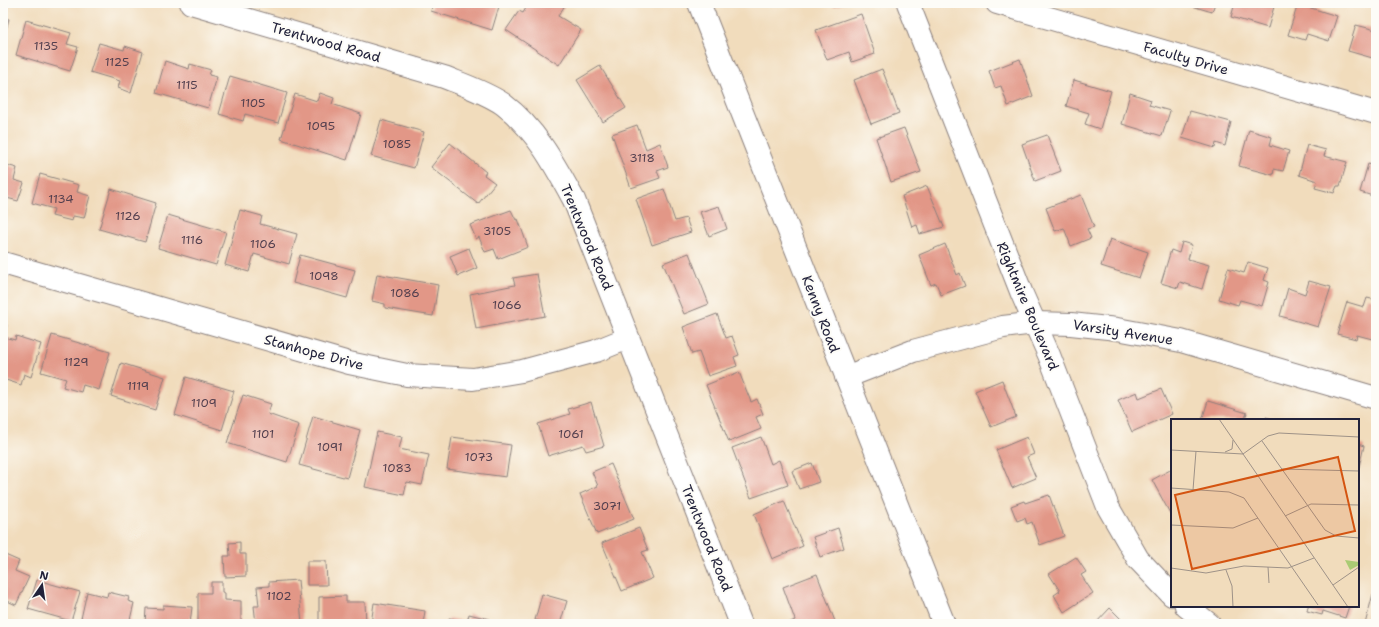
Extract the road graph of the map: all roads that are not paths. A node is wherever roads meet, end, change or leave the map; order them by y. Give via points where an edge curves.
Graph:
1 (191, 3) edge
2 (699, 3) edge
3 (908, 3) edge
4 (997, 3) edge
5 (1376, 113) edge
6 (3, 263) edge
7 (1035, 323) junction
8 (628, 338) junction
9 (846, 376) junction
10 (1376, 398) edge
11 (1171, 594) edge
12 (1187, 607) edge
13 (741, 624) edge
14 (944, 624) edge
15 (1209, 624) edge

1 - 8 street, Trentwood Road via 444,77 503,104 524,123 548,152 574,200
2 - 9 street, Kenny Road
3 - 7 street, Rightmire Boulevard
4 - 5 street, Faculty Drive
6 - 8 street, Stanhope Drive via 349,363 407,375 473,379 522,371 596,351
7 - 9 street, Varsity Avenue via 1003,326 913,351
7 - 10 street, Varsity Avenue via 1117,329 1181,341
7 - 11 street, Rightmire Boulevard via 1108,507 1138,558
8 - 13 street, Trentwood Road
9 - 14 street, Kenny Road
12 - 15 street

